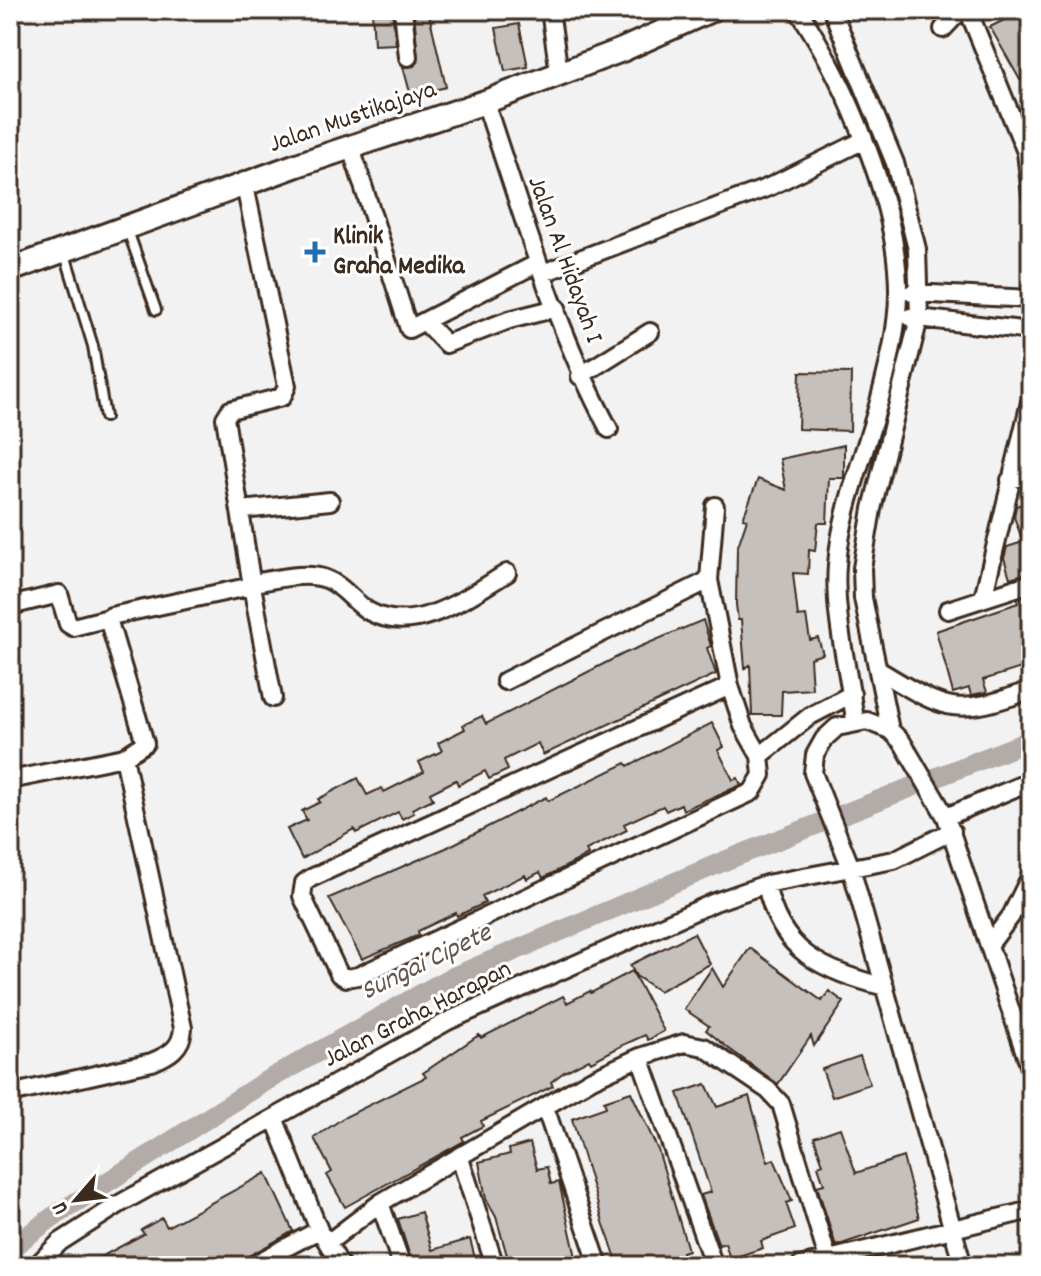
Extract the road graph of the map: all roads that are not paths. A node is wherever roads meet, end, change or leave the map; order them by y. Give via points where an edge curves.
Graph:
1 (403, 10) edge
2 (550, 10) edge
3 (711, 10) edge
4 (799, 10) edge
5 (832, 10) edge
6 (961, 10) edge
7 (968, 10) edge
8 (943, 29) dead end
9 (408, 57) dead end
10 (559, 73) junction
11 (485, 102) junction
12 (862, 141) junction
13 (351, 148) junction
14 (1028, 151) edge
15 (245, 186) junction
16 (1031, 195) edge
17 (127, 228) junction
18 (63, 249) junction
19 (540, 268) junction
20 (10, 270) edge
21 (899, 291) junction
22 (920, 294) junction
23 (1031, 299) edge
24 (557, 308) junction
25 (156, 310) dead end
26 (897, 315) junction
27 (919, 318) junction
28 (425, 322) junction
29 (1031, 331) edge
30 (650, 332) dead end
31 (580, 376) junction
32 (1031, 398) edge
33 (105, 417) dead end
34 (609, 429) dead end
35 (1031, 474) edge
36 (1010, 480) junction
37 (330, 501) dead end
38 (850, 504) junction
39 (715, 506) dead end
40 (872, 509) junction
41 (241, 510) junction
42 (841, 536) junction
43 (865, 540) junction
44 (507, 573) dead end
45 (709, 580) junction
46 (1031, 583) edge
47 (252, 584) junction
48 (983, 598) junction
49 (10, 606) edge
50 (948, 610) dead end
51 (109, 618) junction
52 (880, 671) junction
53 (505, 681) dead end
54 (730, 686) junction
55 (1031, 690) edge
56 (852, 694) junction
57 (273, 698) dead end
58 (855, 721) junction
59 (890, 730) junction
60 (760, 756) junction
61 (124, 757) junction
62 (10, 780) edge
63 (1031, 781) edge
64 (949, 824) junction
65 (851, 868) junction
66 (1031, 875) edge
67 (766, 884) junction
68 (989, 945) junction
69 (885, 987) junction
70 (640, 1057) junction
71 (1031, 1071) edge
72 (10, 1094) edge
73 (545, 1107) junction
74 (275, 1120) junction
75 (460, 1158) junction
76 (380, 1203) junction
77 (1031, 1210) edge
78 (953, 1231) junction
79 (324, 1236) junction
80 (829, 1262) edge
81 (36, 1266) edge
82 (251, 1266) edge
83 (341, 1266) edge
84 (402, 1266) edge
85 (495, 1266) edge
86 (599, 1266) edge
87 (714, 1266) edge
88 (800, 1266) edge
89 (963, 1266) edge

1 - 9 street
2 - 10 street
3 - 10 main road, Jalan Mustikajaya
4 - 12 street via 826,52
5 - 22 street via 895,163 917,249
6 - 8 street
7 - 14 street
10 - 11 main road, Jalan Mustikajaya
11 - 13 main road, Jalan Mustikajaya
11 - 19 street, Jalan Al Hidayah I
12 - 19 street via 769,187
12 - 21 street via 882,191
13 - 15 main road, Jalan Mustikajaya
13 - 28 street via 406,326 413,329
14 - 16 street
15 - 17 main road, Jalan Mustikajaya
15 - 41 street via 287,386 282,397 225,415
17 - 18 main road, Jalan Mustikajaya
17 - 25 lane
18 - 20 main road, Jalan Mustikajaya
18 - 33 lane via 93,346
19 - 24 street, Jalan Al Hidayah I
19 - 28 street
21 - 22 street
21 - 26 street
22 - 23 street
22 - 27 street
24 - 28 street via 446,344
24 - 31 street, Jalan Al Hidayah I
26 - 27 street
26 - 38 street via 882,392
27 - 29 street
27 - 40 street
30 - 31 street
31 - 34 street, Jalan Al Hidayah I
32 - 36 street
35 - 36 street
36 - 48 street
37 - 41 street
38 - 40 street
38 - 42 street
39 - 45 street
40 - 43 street
41 - 47 street
42 - 43 street
42 - 56 street via 836,591
43 - 52 street via 863,598
44 - 47 street via 450,607 392,619 371,613 326,579 305,576
45 - 53 street
45 - 54 street
46 - 48 street
47 - 51 street
47 - 57 street
48 - 50 street
49 - 51 street via 59,594 73,627
51 - 61 street via 144,735 142,748
52 - 55 street via 918,694 960,708 981,708
52 - 59 street
54 - 60 street
54 - 60 street via 323,871 304,883 302,896 339,974 358,976 752,792 762,775
56 - 58 street
56 - 60 street via 810,716
58 - 59 street
58 - 65 street via 824,739 814,764 817,791
59 - 64 street
61 - 62 street
61 - 72 street via 182,1039 167,1056 152,1062
63 - 64 street
64 - 65 street via 894,860
64 - 68 street
65 - 67 street, Jalan Graha Harapan
65 - 69 street
66 - 68 street
67 - 69 street via 777,920 800,951 845,976
67 - 74 street, Jalan Graha Harapan via 448,1021
68 - 71 street
69 - 78 street
70 - 73 street
70 - 80 street via 696,1042 775,1098
70 - 87 street
73 - 75 street
73 - 86 street
74 - 79 street
74 - 81 street, Jalan Graha Harapan via 121,1203 60,1242
75 - 76 street
75 - 85 street
76 - 79 street
76 - 84 street
77 - 78 street
78 - 80 street
78 - 89 street
79 - 82 street
79 - 83 street
80 - 88 street

